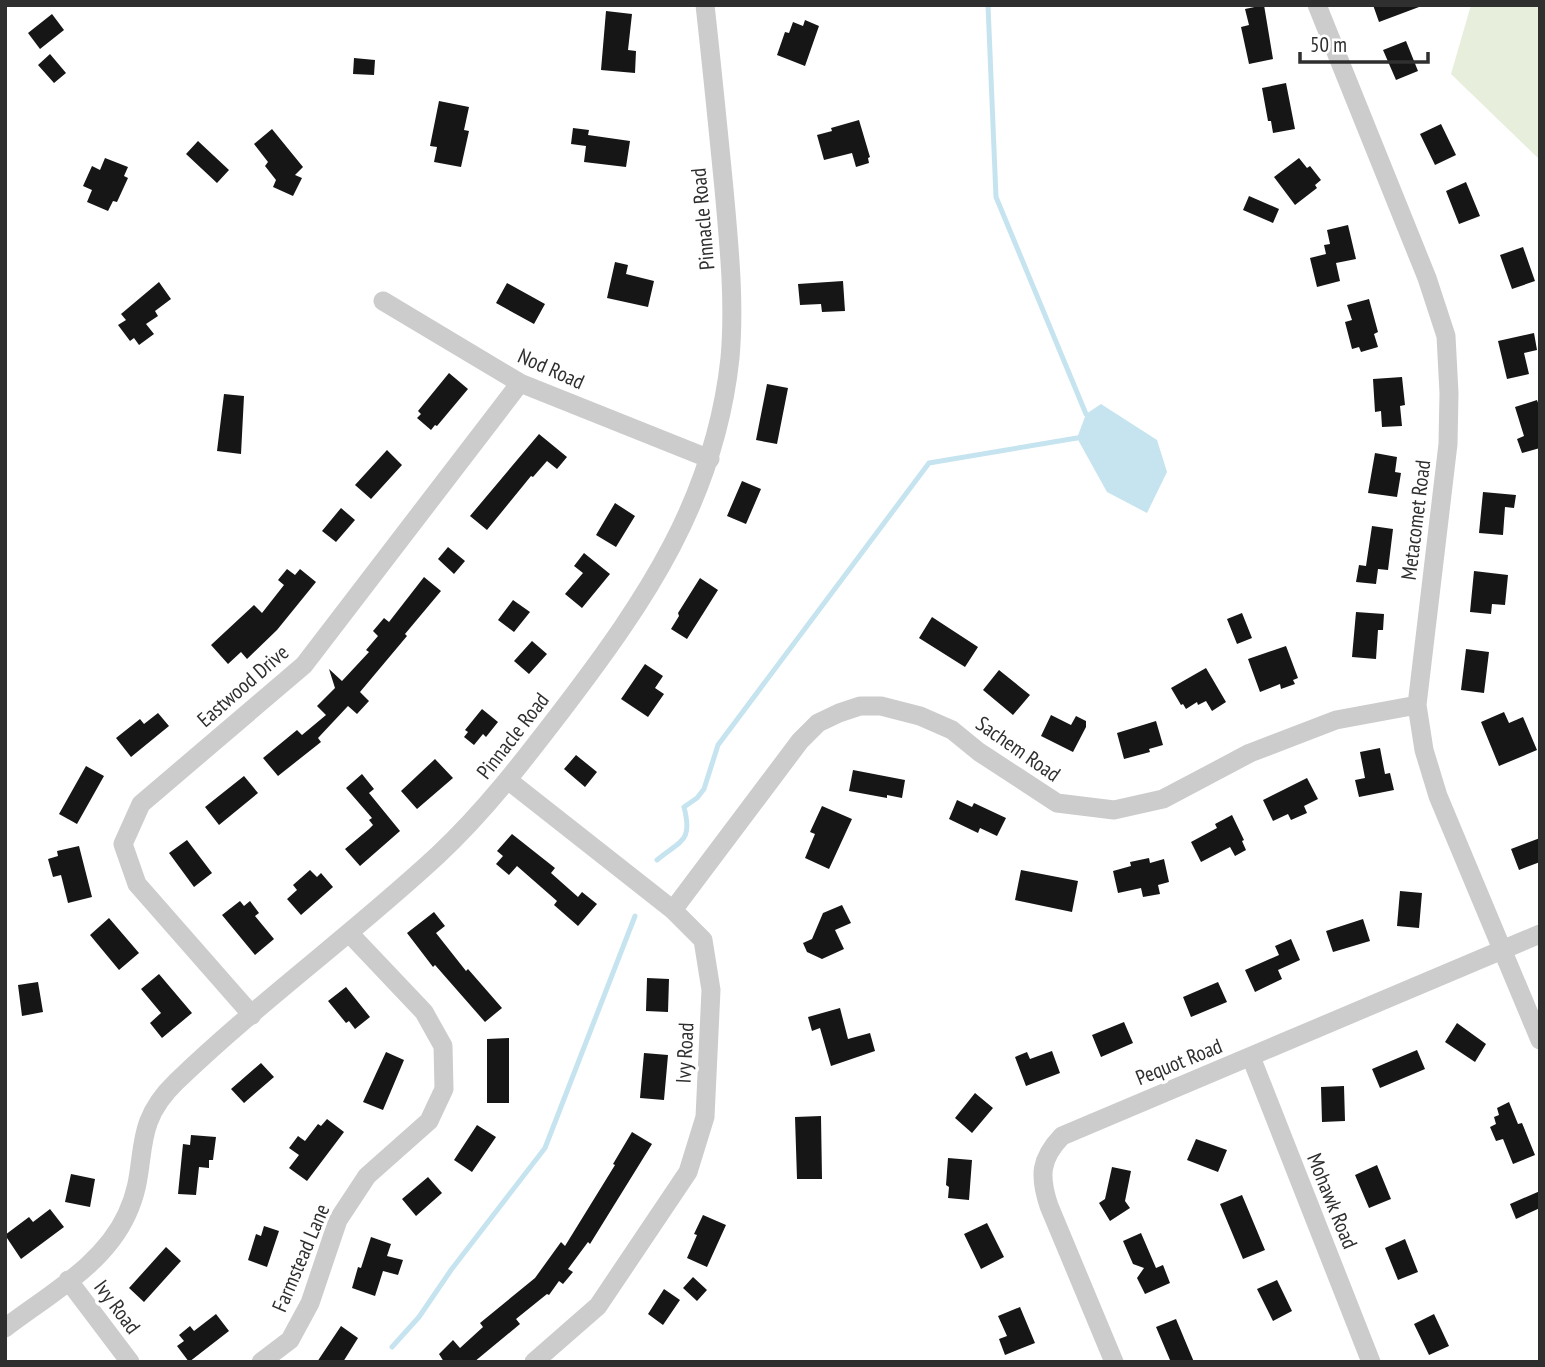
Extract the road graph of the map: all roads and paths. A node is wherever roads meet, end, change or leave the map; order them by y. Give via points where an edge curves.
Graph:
1 (705, 5) edge
2 (1317, 5) edge
3 (383, 301) dead end
4 (520, 383) junction
5 (710, 459) junction
6 (1417, 705) junction
7 (509, 781) junction
8 (673, 910) junction
9 (349, 934) junction
10 (1540, 934) edge
11 (1502, 949) junction
12 (252, 1015) junction
13 (1540, 1040) edge
14 (1251, 1057) junction
15 (68, 1280) junction
16 (5, 1328) edge
17 (130, 1362) edge
18 (261, 1362) edge
19 (534, 1362) edge
20 (1114, 1362) edge
21 (1371, 1362) edge

1 - 5 street, Pinnacle Road via 731,266 730,354
2 - 6 street, Metacomet Road via 1446,336 1448,444
3 - 4 street, Nod Road
4 - 5 street, Nod Road
4 - 12 street, Eastwood Drive via 304,665 141,804 123,844 137,884
5 - 7 street, Pinnacle Road via 680,533 643,600
6 - 8 street, Sachem Road via 1336,720 1250,753 1163,799 1114,810 1057,803 952,730 920,716 860,706 817,723 800,741
6 - 11 street, Metacomet Road via 1438,796
7 - 8 street, Ivy Road
7 - 9 street, Pinnacle Road via 441,852
8 - 19 street, Ivy Road via 703,940 711,990 705,1117 688,1172 597,1306
9 - 12 street, Pinnacle Road
9 - 18 street, Farmstead Lane via 424,1012 443,1046 444,1089 429,1121 367,1176 338,1220 310,1303 290,1340
10 - 11 street, Pequot Road
11 - 13 street, Metacomet Road
11 - 14 street, Pequot Road
12 - 15 street, Pinnacle Road via 174,1083 151,1111 136,1187 122,1225 97,1257
14 - 20 street, Pequot Road via 1072,1130 1045,1160 1042,1186
14 - 21 street, Mohawk Road
15 - 16 street, Pinnacle Road
15 - 17 street, Ivy Road

